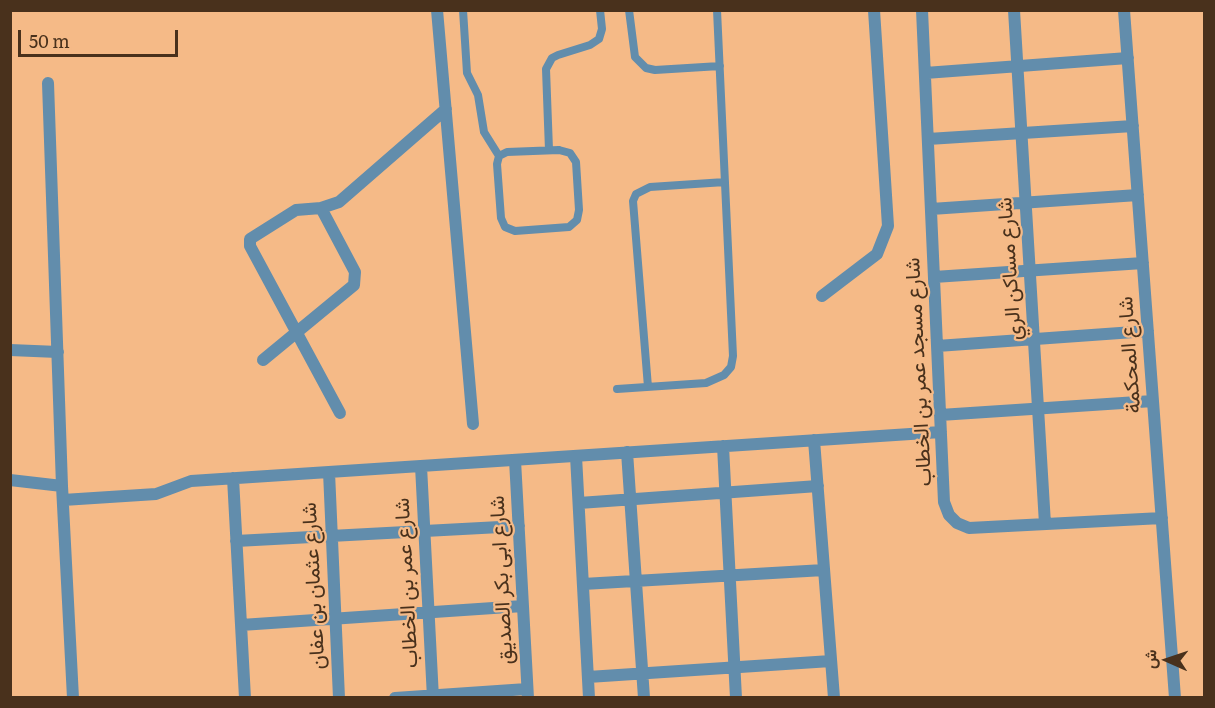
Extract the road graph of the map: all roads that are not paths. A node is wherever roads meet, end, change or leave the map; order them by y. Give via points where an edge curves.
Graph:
1 (437, 10) edge
2 (463, 10) edge
3 (600, 10) edge
4 (629, 10) edge
5 (717, 10) edge
6 (874, 10) edge
7 (922, 10) edge
8 (1014, 10) edge
9 (1124, 10) edge
10 (1128, 58) junction
11 (720, 66) junction
12 (1017, 67) junction
13 (925, 73) junction
14 (48, 83) dead end
15 (446, 109) junction
16 (1133, 126) junction
17 (1021, 133) junction
18 (928, 139) junction
19 (549, 150) junction
20 (499, 156) junction
21 (725, 182) junction
22 (1138, 195) junction
23 (1025, 202) junction
24 (321, 208) junction
25 (931, 209) junction
26 (1143, 263) junction
27 (1029, 271) junction
28 (934, 278) junction
29 (822, 296) dead end
30 (1148, 331) junction
31 (296, 333) junction
32 (1034, 339) junction
33 (937, 346) junction
34 (10, 350) edge
35 (58, 352) junction
36 (263, 360) dead end
37 (648, 387) junction
38 (617, 390) dead end
39 (1153, 401) junction
40 (1038, 409) junction
41 (340, 413) dead end
42 (940, 415) junction
43 (473, 424) dead end
44 (941, 432) junction
45 (814, 440) junction
46 (723, 446) junction
47 (627, 452) junction
48 (576, 456) junction
49 (515, 460) junction
50 (421, 466) junction
51 (328, 472) junction
52 (233, 478) junction
53 (10, 480) edge
54 (62, 486) junction
55 (818, 486) junction
56 (725, 492) junction
57 (630, 499) junction
58 (63, 500) junction
59 (579, 503) junction
60 (1162, 518) junction
61 (1045, 524) junction
62 (519, 526) junction
63 (424, 531) junction
64 (332, 536) junction
65 (236, 541) junction
66 (824, 570) junction
67 (729, 575) junction
68 (636, 581) junction
69 (583, 584) junction
70 (523, 606) junction
71 (428, 613) junction
72 (335, 619) junction
73 (241, 625) junction
74 (831, 661) junction
75 (734, 667) junction
76 (643, 674) junction
77 (588, 677) junction
78 (528, 693) edge
79 (433, 696) edge
80 (73, 698) edge
81 (245, 698) edge
82 (339, 698) edge
83 (395, 698) edge
84 (589, 698) edge
85 (644, 698) edge
86 (736, 698) edge
87 (834, 698) edge
88 (1175, 698) edge

1 - 15 street
2 - 20 lane via 467,73 478,95 484,132
3 - 19 lane via 599,39 552,58 546,69
4 - 11 lane via 635,57 646,68
5 - 11 lane
6 - 29 street via 888,226 877,254
7 - 13 street, شارع مسجد عمر بن الخطاب
8 - 12 street, شارع مساكن الري
9 - 10 street, شارع المحكمة
10 - 12 street
10 - 16 street, شارع المحكمة
11 - 21 lane
12 - 13 street
12 - 17 street, شارع مساكن الري
13 - 18 street, شارع مسجد عمر بن الخطاب
14 - 35 street
15 - 24 street via 339,202
15 - 43 street
16 - 17 street
16 - 22 street, شارع المحكمة
17 - 18 street
17 - 23 street, شارع مساكن الري
18 - 25 street, شارع مسجد عمر بن الخطاب
19 - 20 lane via 507,152
19 - 20 lane via 565,150 576,162 579,216 569,227 514,231 505,227 501,218
21 - 37 lane via 731,367 706,383
21 - 37 lane via 650,187 636,194 633,201
22 - 23 street
22 - 26 street, شارع المحكمة
23 - 25 street
23 - 27 street, شارع مساكن الري
24 - 31 street via 356,279 350,289
24 - 31 street via 286,214 249,243
25 - 28 street, شارع مسجد عمر بن الخطاب
26 - 27 street
26 - 30 street, شارع المحكمة
27 - 28 street
27 - 32 street, شارع مساكن الري
28 - 33 street, شارع مسجد عمر بن الخطاب
30 - 32 street
30 - 39 street, شارع المحكمة
31 - 36 street
31 - 41 street
32 - 33 street
32 - 40 street, شارع مساكن الري
33 - 42 street, شارع مسجد عمر بن الخطاب
34 - 35 street
35 - 54 street
37 - 38 lane
39 - 40 street
39 - 60 street, شارع المحكمة
40 - 42 street
40 - 61 street, شارع مساكن الري
42 - 44 street, شارع مسجد عمر بن الخطاب
44 - 45 street
44 - 61 street, شارع مسجد عمر بن الخطاب via 944,502 957,523 969,528
45 - 46 street
45 - 55 street
46 - 47 street
46 - 56 street
47 - 48 street
47 - 57 street
48 - 49 street
48 - 59 street
49 - 50 street
49 - 62 street, شارع ابى بكر الصديق
50 - 51 street
50 - 63 street, شارع عمر بن الخطاب
51 - 52 street
51 - 64 street, شارع عثمان بن عفان
52 - 58 street via 184,482 156,494
52 - 65 street
53 - 54 street
54 - 58 street
55 - 56 street
55 - 66 street
56 - 57 street
56 - 67 street
57 - 59 street
57 - 68 street
58 - 80 street
59 - 69 street
60 - 61 street, شارع مسجد عمر بن الخطاب
60 - 88 street, شارع المحكمة
62 - 63 street
62 - 70 street, شارع ابى بكر الصديق
63 - 64 street
63 - 71 street, شارع عمر بن الخطاب
64 - 65 street
64 - 72 street, شارع عثمان بن عفان
65 - 73 street
66 - 67 street
66 - 74 street
67 - 68 street
67 - 75 street
68 - 69 street
68 - 76 street
69 - 77 street
70 - 71 street
70 - 78 street, شارع ابى بكر الصديق
71 - 72 street
71 - 79 street, شارع عمر بن الخطاب
72 - 73 street
72 - 82 street, شارع عثمان بن عفان
73 - 81 street
74 - 75 street
74 - 87 street
75 - 76 street
75 - 86 street
76 - 77 street
76 - 85 street
77 - 84 street
78 - 79 street
79 - 83 street

